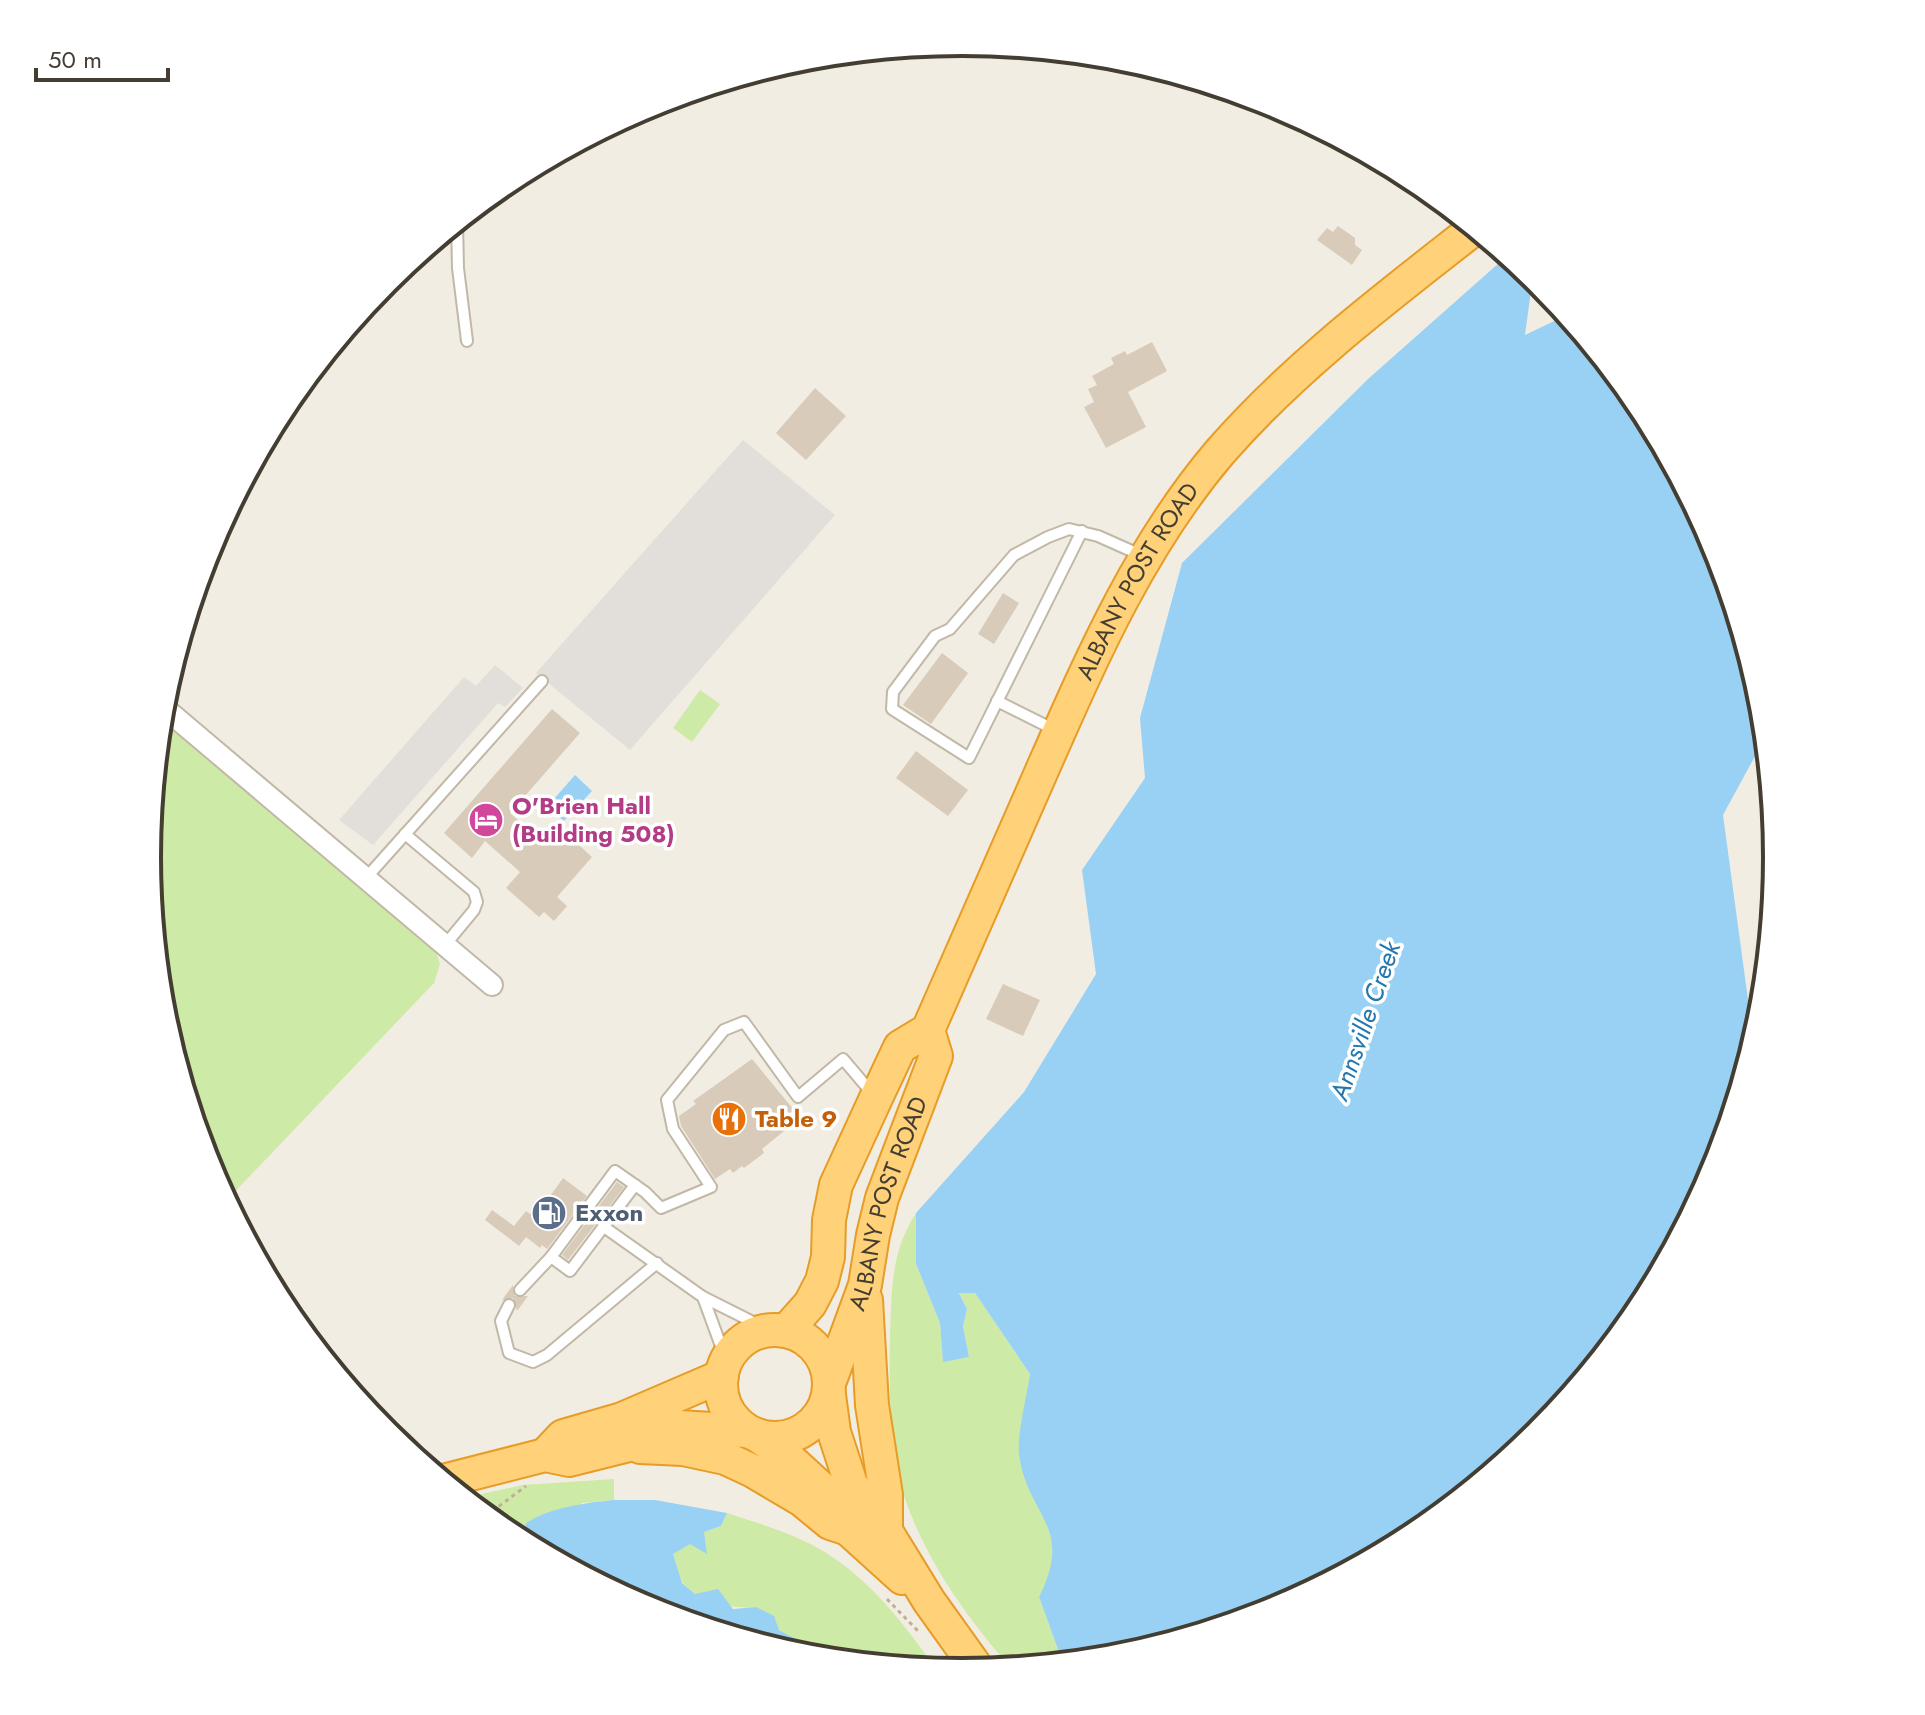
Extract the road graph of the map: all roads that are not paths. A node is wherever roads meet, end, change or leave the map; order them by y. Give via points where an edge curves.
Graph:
1 (1466, 235) edge
2 (457, 236) edge
3 (467, 341) dead end
4 (1082, 531) junction
5 (1145, 557) junction
6 (542, 681) dead end
7 (997, 701) junction
8 (173, 719) edge
9 (1059, 732) junction
10 (405, 834) junction
11 (366, 878) junction
12 (445, 945) junction
13 (492, 985) dead end
14 (928, 1030) junction
15 (876, 1098) junction
16 (635, 1185) junction
17 (603, 1226) junction
18 (551, 1257) junction
19 (657, 1263) junction
20 (865, 1285) junction
21 (520, 1290) dead end
22 (703, 1297) junction
23 (509, 1305) dead end
24 (777, 1331) junction
25 (723, 1370) junction
26 (830, 1387) junction
27 (752, 1433) junction
28 (629, 1445) junction
29 (545, 1455) junction
30 (456, 1478) edge
31 (849, 1530) junction
32 (886, 1531) junction
33 (935, 1610) junction
34 (970, 1659) edge

1 - 5 highway, ALBANY POST ROAD via 1359,320 1261,408 1190,491
2 - 3 lane
4 - 5 lane
4 - 7 lane
4 - 7 lane via 1069,529 1014,555 950,629 935,636 893,692 892,709 969,758
5 - 9 highway, ALBANY POST ROAD
6 - 10 lane
7 - 9 lane
8 - 11 street
9 - 14 highway, ALBANY POST ROAD
10 - 11 lane
10 - 12 lane via 474,892 474,910
11 - 12 street
12 - 13 street
14 - 15 highway, ALBANY POST ROAD via 900,1047
14 - 20 highway, ALBANY POST ROAD via 936,1056 882,1198
15 - 16 lane via 843,1059 798,1097 744,1022 724,1030 667,1100 673,1129 711,1187 661,1208
15 - 24 highway, ALBANY POST ROAD via 836,1185 822,1281 810,1304
16 - 17 lane
16 - 18 lane via 615,1171
17 - 18 lane via 570,1271
17 - 19 lane
18 - 21 lane
19 - 22 lane
19 - 23 lane via 533,1362 509,1353 501,1321
20 - 26 highway, ALBANY POST ROAD
20 - 32 highway
22 - 24 lane
22 - 25 lane via 721,1346
24 - 25 highway via 739,1344
24 - 26 highway via 802,1337 815,1347 825,1361
25 - 27 highway via 727,1412
25 - 29 highway via 622,1419 563,1436
26 - 27 highway via 822,1412 810,1426 776,1438
26 - 32 highway via 834,1432 851,1484
27 - 28 highway via 679,1427
27 - 31 highway via 844,1509
28 - 29 highway via 569,1460
28 - 31 highway via 725,1458
29 - 30 highway
31 - 33 highway
32 - 33 highway
33 - 34 highway

